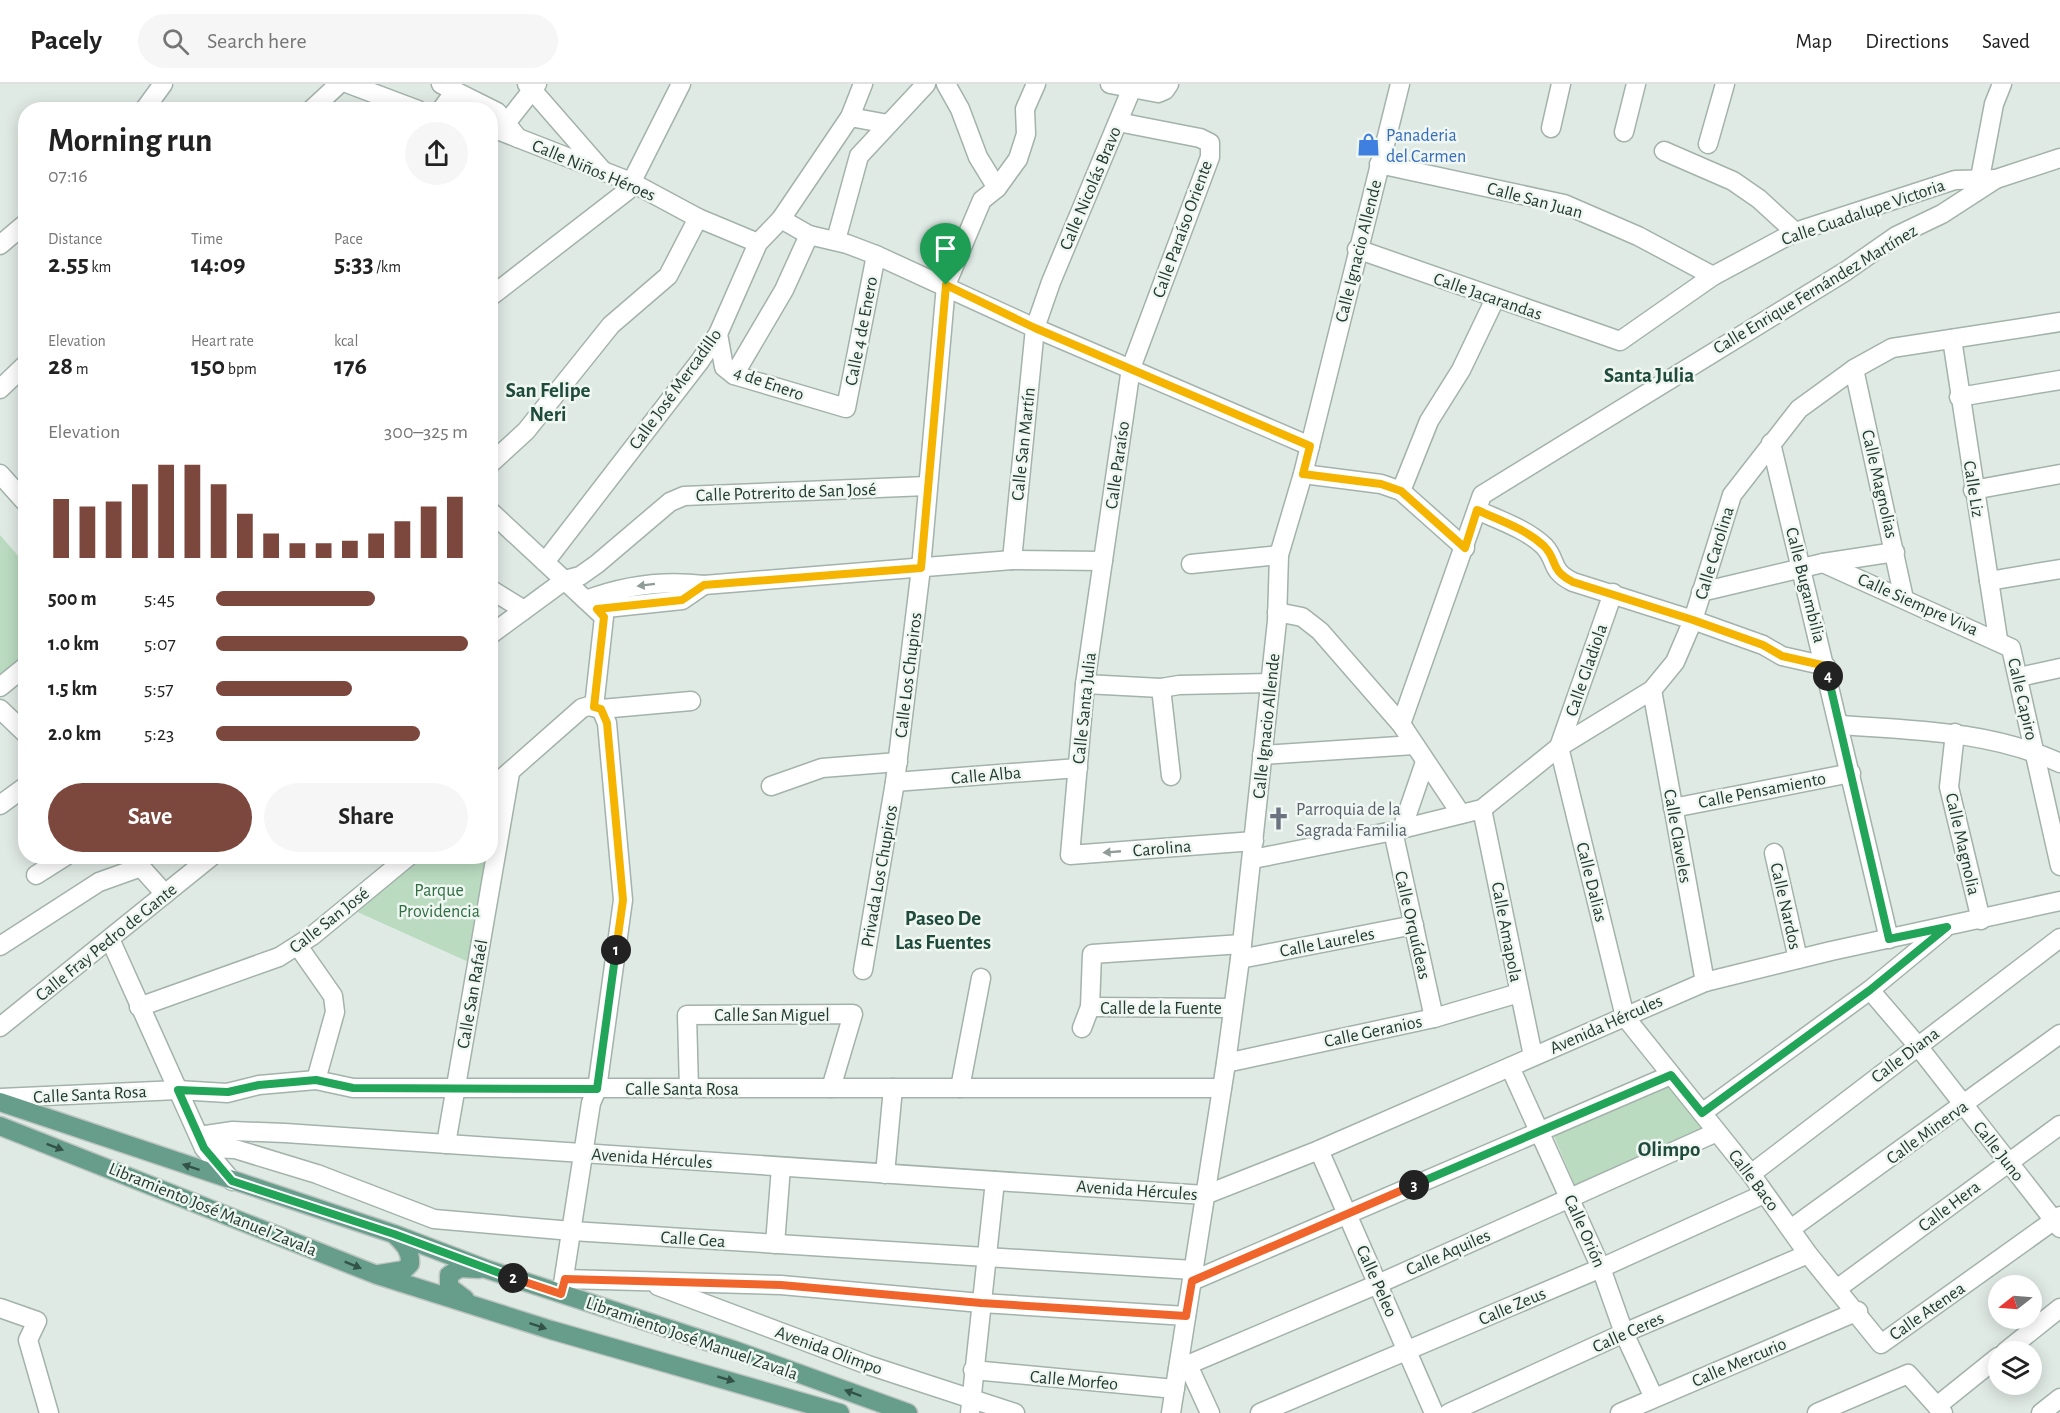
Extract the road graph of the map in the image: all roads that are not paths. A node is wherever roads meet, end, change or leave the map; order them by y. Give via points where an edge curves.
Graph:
1 (163, 84) edge
2 (339, 84) edge
3 (350, 84) edge
4 (681, 84) edge
5 (863, 84) edge
6 (926, 84) edge
7 (946, 84) edge
8 (1036, 84) edge
9 (1110, 84) edge
10 (1169, 84) edge
11 (1400, 84) edge
12 (1561, 84) edge
13 (1636, 84) edge
14 (1725, 84) edge
15 (2002, 84) edge
16 (532, 86) edge
17 (448, 87) edge
18 (1132, 88) junction
19 (392, 91) edge
20 (150, 102) edge
21 (320, 102) edge
22 (407, 102) edge
23 (446, 102) edge
24 (477, 102) edge
25 (850, 117) junction
26 (1118, 122) junction
27 (499, 124) edge
28 (888, 124) junction
29 (1551, 128) dead end
30 (1624, 132) dead end
31 (1708, 144) dead end
32 (1664, 151) dead end
33 (2060, 158) edge
34 (1379, 165) junction
35 (603, 172) junction
36 (1988, 179) junction
37 (631, 182) junction
38 (997, 188) junction
39 (698, 218) junction
40 (781, 219) junction
41 (18, 230) edge
42 (1795, 232) junction
43 (809, 235) junction
44 (836, 240) junction
45 (758, 243) junction
46 (0, 245) edge
47 (1357, 249) junction
48 (876, 255) junction
49 (1713, 276) junction
50 (946, 285) junction
51 (498, 291) edge
52 (1495, 300) junction
53 (2060, 322) edge
54 (1035, 328) junction
55 (718, 334) junction
56 (1952, 339) junction
57 (1620, 341) joint
58 (1131, 368) junction
59 (1854, 369) junction
60 (18, 372) edge
61 (734, 375) junction
62 (2060, 380) edge
63 (0, 389) edge
64 (1959, 397) junction
65 (846, 408) joint
66 (1771, 443) junction
67 (1310, 446) junction
68 (498, 456) edge
69 (0, 474) edge
70 (1303, 474) junction
71 (2060, 474) edge
72 (927, 486) junction
73 (1973, 490) junction
74 (1401, 491) junction
75 (18, 494) edge
76 (1480, 502) junction
77 (498, 518) edge
78 (1465, 548) junction
79 (1895, 552) junction
80 (1279, 555) junction
81 (1012, 560) junction
82 (1102, 561) junction
83 (545, 562) junction
84 (1823, 563) junction
85 (1191, 564) dead end
86 (921, 568) junction
87 (1800, 568) junction
88 (2060, 569) edge
89 (565, 580) junction
90 (1989, 581) junction
91 (1701, 592) junction
92 (1613, 593) junction
93 (498, 594) edge
94 (1904, 598) junction
95 (592, 605) junction
96 (524, 610) junction
97 (1277, 612) junction
98 (1693, 620) junction
99 (498, 629) edge
100 (2004, 643) junction
101 (1826, 666) junction
102 (2060, 668) edge
103 (18, 672) edge
104 (2019, 677) junction
105 (1270, 683) junction
106 (1085, 684) junction
107 (0, 687) edge
108 (1161, 688) junction
109 (1652, 690) junction
110 (691, 701) dead end
111 (598, 708) junction
112 (0, 709) edge
113 (1401, 724) junction
114 (1840, 725) junction
115 (18, 726) edge
116 (1955, 734) junction
117 (1414, 745) junction
118 (1559, 747) junction
119 (2035, 752) junction
120 (1262, 755) junction
121 (898, 762) junction
122 (1425, 762) junction
123 (2060, 763) edge
124 (1078, 768) junction
125 (510, 773) junction
126 (1851, 773) junction
127 (1171, 777) dead end
128 (498, 783) edge
129 (895, 783) junction
130 (771, 786) dead end
131 (18, 792) edge
132 (0, 805) edge
133 (1673, 808) junction
134 (1482, 809) junction
135 (1461, 814) junction
136 (1397, 830) junction
137 (498, 843) edge
138 (1253, 850) junction
139 (1774, 853) dead end
140 (1070, 855) joint
141 (53, 864) edge
142 (132, 864) edge
143 (138, 864) edge
144 (202, 864) edge
145 (399, 864) edge
146 (494, 864) edge
147 (2060, 866) edge
148 (36, 875) dead end
149 (165, 894) junction
150 (2060, 901) edge
151 (1981, 920) junction
152 (1414, 926) junction
153 (1947, 927) junction
154 (2060, 938) edge
155 (110, 939) junction
156 (1889, 939) junction
157 (0, 946) edge
158 (298, 946) junction
159 (1241, 951) junction
160 (1798, 959) junction
161 (863, 970) dead end
162 (981, 978) dead end
163 (1705, 982) junction
164 (1870, 990) junction
165 (1519, 993) junction
166 (139, 1007) junction
167 (1090, 1007) junction
168 (1233, 1008) junction
169 (1624, 1017) junction
170 (1434, 1018) junction
171 (0, 1027) edge
172 (1082, 1028) dead end
173 (2060, 1034) edge
174 (1917, 1046) junction
175 (1533, 1056) junction
176 (1226, 1063) junction
177 (1510, 1066) junction
178 (1671, 1075) junction
179 (316, 1080) junction
180 (456, 1088) junction
181 (831, 1088) junction
182 (893, 1088) junction
183 (960, 1088) junction
184 (1222, 1088) junction
185 (597, 1089) junction
186 (689, 1089) junction
187 (178, 1090) junction
188 (0, 1100) edge
189 (1964, 1105) junction
190 (1702, 1113) junction
191 (2060, 1125) edge
192 (0, 1126) edge
193 (1538, 1132) junction
194 (1717, 1132) junction
195 (202, 1142) junction
196 (446, 1144) junction
197 (1319, 1150) junction
198 (584, 1153) junction
199 (2008, 1163) junction
200 (781, 1167) junction
201 (885, 1174) junction
202 (1751, 1174) junction
203 (232, 1181) junction
204 (995, 1181) junction
205 (1764, 1194) junction
206 (1205, 1195) junction
207 (1570, 1198) junction
208 (1347, 1214) junction
209 (2058, 1222) edge
210 (1792, 1228) junction
211 (572, 1231) junction
212 (394, 1234) junction
213 (775, 1244) junction
214 (1808, 1254) junction
215 (987, 1257) junction
216 (486, 1269) junction
217 (1601, 1269) junction
218 (377, 1275) junction
219 (1192, 1275) junction
220 (645, 1281) junction
221 (1378, 1284) junction
222 (563, 1287) junction
223 (1838, 1288) junction
224 (981, 1303) junction
225 (477, 1307) junction
226 (0, 1308) edge
227 (2060, 1308) edge
228 (1858, 1311) junction
229 (1186, 1316) junction
230 (1624, 1333) junction
231 (2019, 1341) edge
232 (1881, 1344) joint
233 (1407, 1350) junction
234 (1183, 1367) junction
235 (1988, 1367) edge
236 (973, 1370) junction
237 (1175, 1389) junction
238 (1654, 1398) junction
239 (2060, 1398) edge
240 (970, 1406) edge
241 (807, 1408) edge
242 (1940, 1409) edge
243 (49, 1413) edge
244 (840, 1413) edge
245 (908, 1413) edge
246 (1015, 1413) edge
247 (1171, 1413) edge
248 (1210, 1413) edge
249 (1260, 1413) edge
250 (1434, 1413) edge
251 (1449, 1413) edge
252 (1620, 1413) edge
253 (1817, 1413) edge
254 (2040, 1413) edge

1 - 20 street
2 - 21 street
3 - 19 street
4 - 37 street
5 - 25 street, Calle José Mercadillo
6 - 28 street
7 - 38 street via 978,158
8 - 38 street, Calle Los Chupiros via 1026,109 1026,134 1018,159
9 - 18 street
10 - 18 street via 1158,93
11 - 34 street, Calle Ignacio Allende
12 - 29 street
13 - 30 street
14 - 31 street
15 - 36 street via 1994,104
16 - 27 street
16 - 35 street
17 - 23 street
17 - 24 street, Calle Niños Héroes
18 - 26 street, Calle Nicolás Bravo
19 - 22 street
25 - 28 street
25 - 40 street, Calle José Mercadillo
26 - 54 street, Calle Nicolás Bravo
26 - 58 street, Calle Paraíso Oriente via 1210,143 1210,157
27 - 35 street, Calle Niños Héroes via 518,138
28 - 44 street via 859,156
32 - 42 street via 1733,182
33 - 36 street, Calle Guadalupe Victoria
34 - 47 street, Calle Ignacio Allende
34 - 49 street, Calle San Juan via 1564,204 1638,236
35 - 37 street, Calle Niños Héroes
36 - 42 street, Calle Guadalupe Victoria via 1955,180
36 - 76 street, Calle Enrique Fernández Martínez via 1942,214 1896,236
37 - 39 street, Calle Niños Héroes
37 - 51 street via 627,191
38 - 50 street, Calle Los Chupiros via 982,200
39 - 45 street, Calle Niños Héroes
39 - 68 street via 668,276 611,325 525,431
40 - 43 street
40 - 45 street, Calle José Mercadillo
41 - 46 street
42 - 49 street, Calle Guadalupe Victoria
43 - 44 street
43 - 61 street via 784,290
44 - 48 street
45 - 55 street, Calle José Mercadillo
47 - 52 street, Calle Jacarandas
47 - 67 street, Calle Ignacio Allende
48 - 50 street
48 - 65 street, Calle 4 de Enero
49 - 57 street, Calle Guadalupe Victoria
50 - 54 street
50 - 72 street, Calle Los Chupiros
52 - 57 street, Calle Jacarandas
52 - 74 street via 1461,370 1429,421
53 - 56 street, Calle Carolina
54 - 58 street
54 - 81 street, Calle San Martín
55 - 61 street, 4 de Enero via 724,367
55 - 83 street, Calle José Mercadillo
56 - 59 street, Calle Carolina via 1892,348
56 - 64 street, Calle Liz
58 - 67 street
58 - 82 street, Calle Paraíso
59 - 66 street, Calle Carolina via 1799,409
59 - 79 street, Calle Magnolias
60 - 63 street
61 - 65 street, 4 de Enero
62 - 64 street
64 - 73 street, Calle Liz
66 - 87 street, Calle Bugambilia
66 - 91 street, Calle Carolina via 1732,495
67 - 70 street, Calle Ignacio Allende
69 - 75 street
70 - 74 street via 1381,484
70 - 80 street, Calle Ignacio Allende
71 - 73 street
72 - 86 street, Calle Los Chupiros
72 - 89 street, Calle Potrerito de San José via 684,496 670,502 597,564 580,576
73 - 90 street, Calle Liz
74 - 78 street
76 - 78 street
76 - 92 street via 1533,537 1546,549 1558,574
77 - 83 street
78 - 113 street
79 - 84 street
79 - 94 street, Calle Magnolias
80 - 85 street
80 - 97 street, Calle Ignacio Allende
81 - 82 street
81 - 86 street
82 - 106 street, Calle Santa Julia
83 - 89 street
84 - 87 street
84 - 94 street, Calle Siempre Viva
86 - 95 street via 704,585 675,581 616,588
86 - 121 street, Calle Los Chupiros
87 - 91 street
87 - 101 street, Calle Bugambilia
88 - 90 street
89 - 95 street
89 - 96 street
90 - 100 street, Calle Liz
91 - 98 street, Calle Carolina
92 - 98 street
92 - 118 street, Calle Gladiola
93 - 96 street
94 - 100 street, Calle Siempre Viva
95 - 111 street via 604,617
96 - 99 street
97 - 105 street, Calle Ignacio Allende
97 - 113 street via 1302,617 1320,631
98 - 101 street via 1763,645 1782,656
98 - 109 street, Calle Carolina via 1674,662
100 - 104 street, Calle Capiro
101 - 114 street, Calle Bugambilia
102 - 104 street
103 - 107 street
104 - 119 street, Calle Capiro
105 - 108 street
105 - 120 street, Calle Ignacio Allende
106 - 108 street
106 - 124 street, Calle Santa Julia
108 - 127 street
109 - 118 street, Calle Carolina
109 - 133 street, Calle Claveles
110 - 111 street
111 - 125 street via 582,708
111 - 185 street via 607,723 623,900
112 - 115 street
113 - 117 street
114 - 116 street
114 - 126 street, Calle Bugambilia
116 - 119 street
116 - 151 street, Calle Magnolia via 1949,787
117 - 120 street
117 - 122 street
118 - 134 street, Calle Carolina
118 - 169 street, Calle Dalias
119 - 123 street
119 - 147 street, Calle Capiro
120 - 138 street, Calle Ignacio Allende
121 - 129 street, Calle Los Chupiros
121 - 130 street via 822,768
122 - 135 street
122 - 136 street
124 - 129 street, Calle Alba
124 - 140 street, Calle Santa Julia
125 - 128 street
125 - 137 street, Calle San Rafaél
126 - 133 street, Calle Pensamiento
126 - 156 street, Calle Bugambilia
129 - 161 street, Privada Los Chupiros
131 - 132 street
133 - 163 street, Calle Claveles
134 - 135 street, Calle Carolina
134 - 165 street, Calle Amapola
135 - 136 street, Calle Carolina
136 - 138 street, Calle Carolina
136 - 152 street, Calle Orquídeas
138 -> 140 street, Carolina
138 - 159 street, Calle Ignacio Allende
139 - 160 street, Calle Nardos
141 - 148 street
142 - 157 street
143 - 149 street
144 - 149 street, Calle Fray Pedro de Gante
145 - 158 street, Calle San José
146 - 180 street, Calle San Rafaél
149 - 155 street, Calle Fray Pedro de Gante
150 - 151 street, Avenida Hércules
151 - 153 street, Avenida Hércules
152 - 159 street, Calle Laureles
152 - 170 street, Calle Orquídeas
153 - 156 street, Avenida Hércules
153 - 164 street
154 - 174 street, Calle Diana
155 - 166 street
155 - 171 street, Calle Fray Pedro de Gante
156 - 160 street, Avenida Hércules
158 - 166 street, Calle San José via 279,957
158 - 179 street via 333,996 335,1012
159 - 167 street, Calle Laureles via 1092,954
159 - 168 street, Calle Ignacio Allende
160 - 163 street, Avenida Hércules
162 - 183 street
163 - 169 street, Avenida Hércules
164 - 174 street, Calle Juno
164 - 190 street
165 - 170 street, Calle Geranios
165 - 175 street, Calle Amapola
166 - 187 street
167 - 168 street, Calle de la Fuente
167 - 172 street
168 - 176 street, Calle Ignacio Allende
169 - 175 street, Avenida Hércules
169 - 178 street, Calle Baco
170 - 176 street, Calle Geranios
173 - 189 street, Calle Minerva
174 - 189 street, Calle Juno
174 - 202 street, Calle Diana
175 - 177 street, Avenida Hércules
176 - 184 street, Calle Ignacio Allende
177 - 193 street, Calle Orión
177 - 197 street, Avenida Hércules
178 - 190 street, Calle Baco
178 - 193 street
179 - 180 street, Calle Santa Rosa via 353,1088
179 - 187 street, Calle Santa Rosa via 228,1092
180 - 185 street, Calle Santa Rosa
180 - 196 street, Calle San Rafaél
181 - 182 street, Calle Santa Rosa
181 - 186 street, Calle Santa Rosa
181 - 186 street, Calle San Miguel via 853,1014 687,1015
182 - 183 street, Calle Santa Rosa
182 - 201 street
183 - 184 street, Calle Santa Rosa
184 - 206 street, Calle Ignacio Allende
185 - 186 street, Calle Santa Rosa
185 - 198 street via 591,1103
187 - 188 street, Calle Santa Rosa
187 - 195 street
203 -> 188 main road, Libramiento José Manuel Zavala
189 - 199 street, Calle Juno
189 - 210 street, Calle Minerva
190 - 194 street, Calle Baco
191 - 199 street, Calle Hera
192 -> 218 main road, Libramiento José Manuel Zavala
193 - 207 street, Calle Orión
193 - 208 street
194 - 202 street, Calle Baco
194 - 207 street, Calle Aquiles
195 - 196 street, Avenida Hércules via 233,1131
195 - 203 street
195 - 211 street, Calle Gea via 317,1174 434,1219
196 - 198 street, Avenida Hércules
197 - 206 street, Avenida Hércules
197 - 208 street, Calle Peleo
198 - 200 street, Avenida Hércules
198 - 211 street
199 - 209 street, Calle Juno
199 - 223 street, Calle Hera
200 - 201 street, Avenida Hércules
200 - 213 street
201 - 204 street, Avenida Hércules
202 - 205 street, Calle Baco
203 - 212 main road, Libramiento José Manuel Zavala
204 - 206 street, Avenida Hércules
204 - 215 street
205 - 210 street, Calle Baco
205 - 217 street, Calle Zeus
206 - 219 street, Calle Ignacio Allende
207 - 217 street, Calle Orión
207 - 221 street, Calle Aquiles
208 - 219 street
208 - 221 street, Calle Peleo
209 - 232 street, Calle Atenea
210 - 214 street, Calle Baco
211 - 213 street, Calle Gea
211 - 222 street
212 - 216 main road, Libramiento José Manuel Zavala
212 - 218 main road via 407,1246 410,1264 404,1270
213 - 215 street, Calle Gea
214 - 223 street, Calle Baco
214 - 230 street, Calle Ceres
215 - 219 street, Calle Gea
215 - 224 street
216 - 222 main road, Libramiento José Manuel Zavala
216 - 225 main road via 453,1270 447,1281 454,1293
217 - 230 street, Calle Orión
217 - 233 street, Calle Zeus
218 - 225 main road, Libramiento José Manuel Zavala
219 - 229 street, Calle Ignacio Allende
220 - 222 street
220 - 224 street via 781,1285
220 - 240 street, Avenida Olimpo
221 - 233 street, Calle Peleo
221 - 234 street, Calle Aquiles
245 -> 222 main road, Libramiento José Manuel Zavala
223 - 228 street, Calle Baco
224 - 229 street
224 - 236 street
225 -> 241 main road, Libramiento José Manuel Zavala
226 - 243 street via 37,1321 28,1340
227 - 231 street
228 - 232 street, Calle Baco
228 - 238 street, Calle Mercurio
229 - 234 street, Calle Ignacio Allende
230 - 238 street, Calle Orión
230 - 251 street, Calle Ceres
233 - 249 street, Calle Zeus
233 - 250 street, Calle Peleo
234 - 237 street, Calle Ignacio Allende
234 - 248 street
235 - 242 street
236 - 237 street, Calle Morfeo
236 - 240 street
237 - 247 street, Calle Ignacio Allende
238 - 252 street, Calle Mercurio
239 - 254 street
240 - 246 street, Avenida Olimpo
241 - 244 main road, Libramiento José Manuel Zavala
242 - 253 street via 1908,1374

